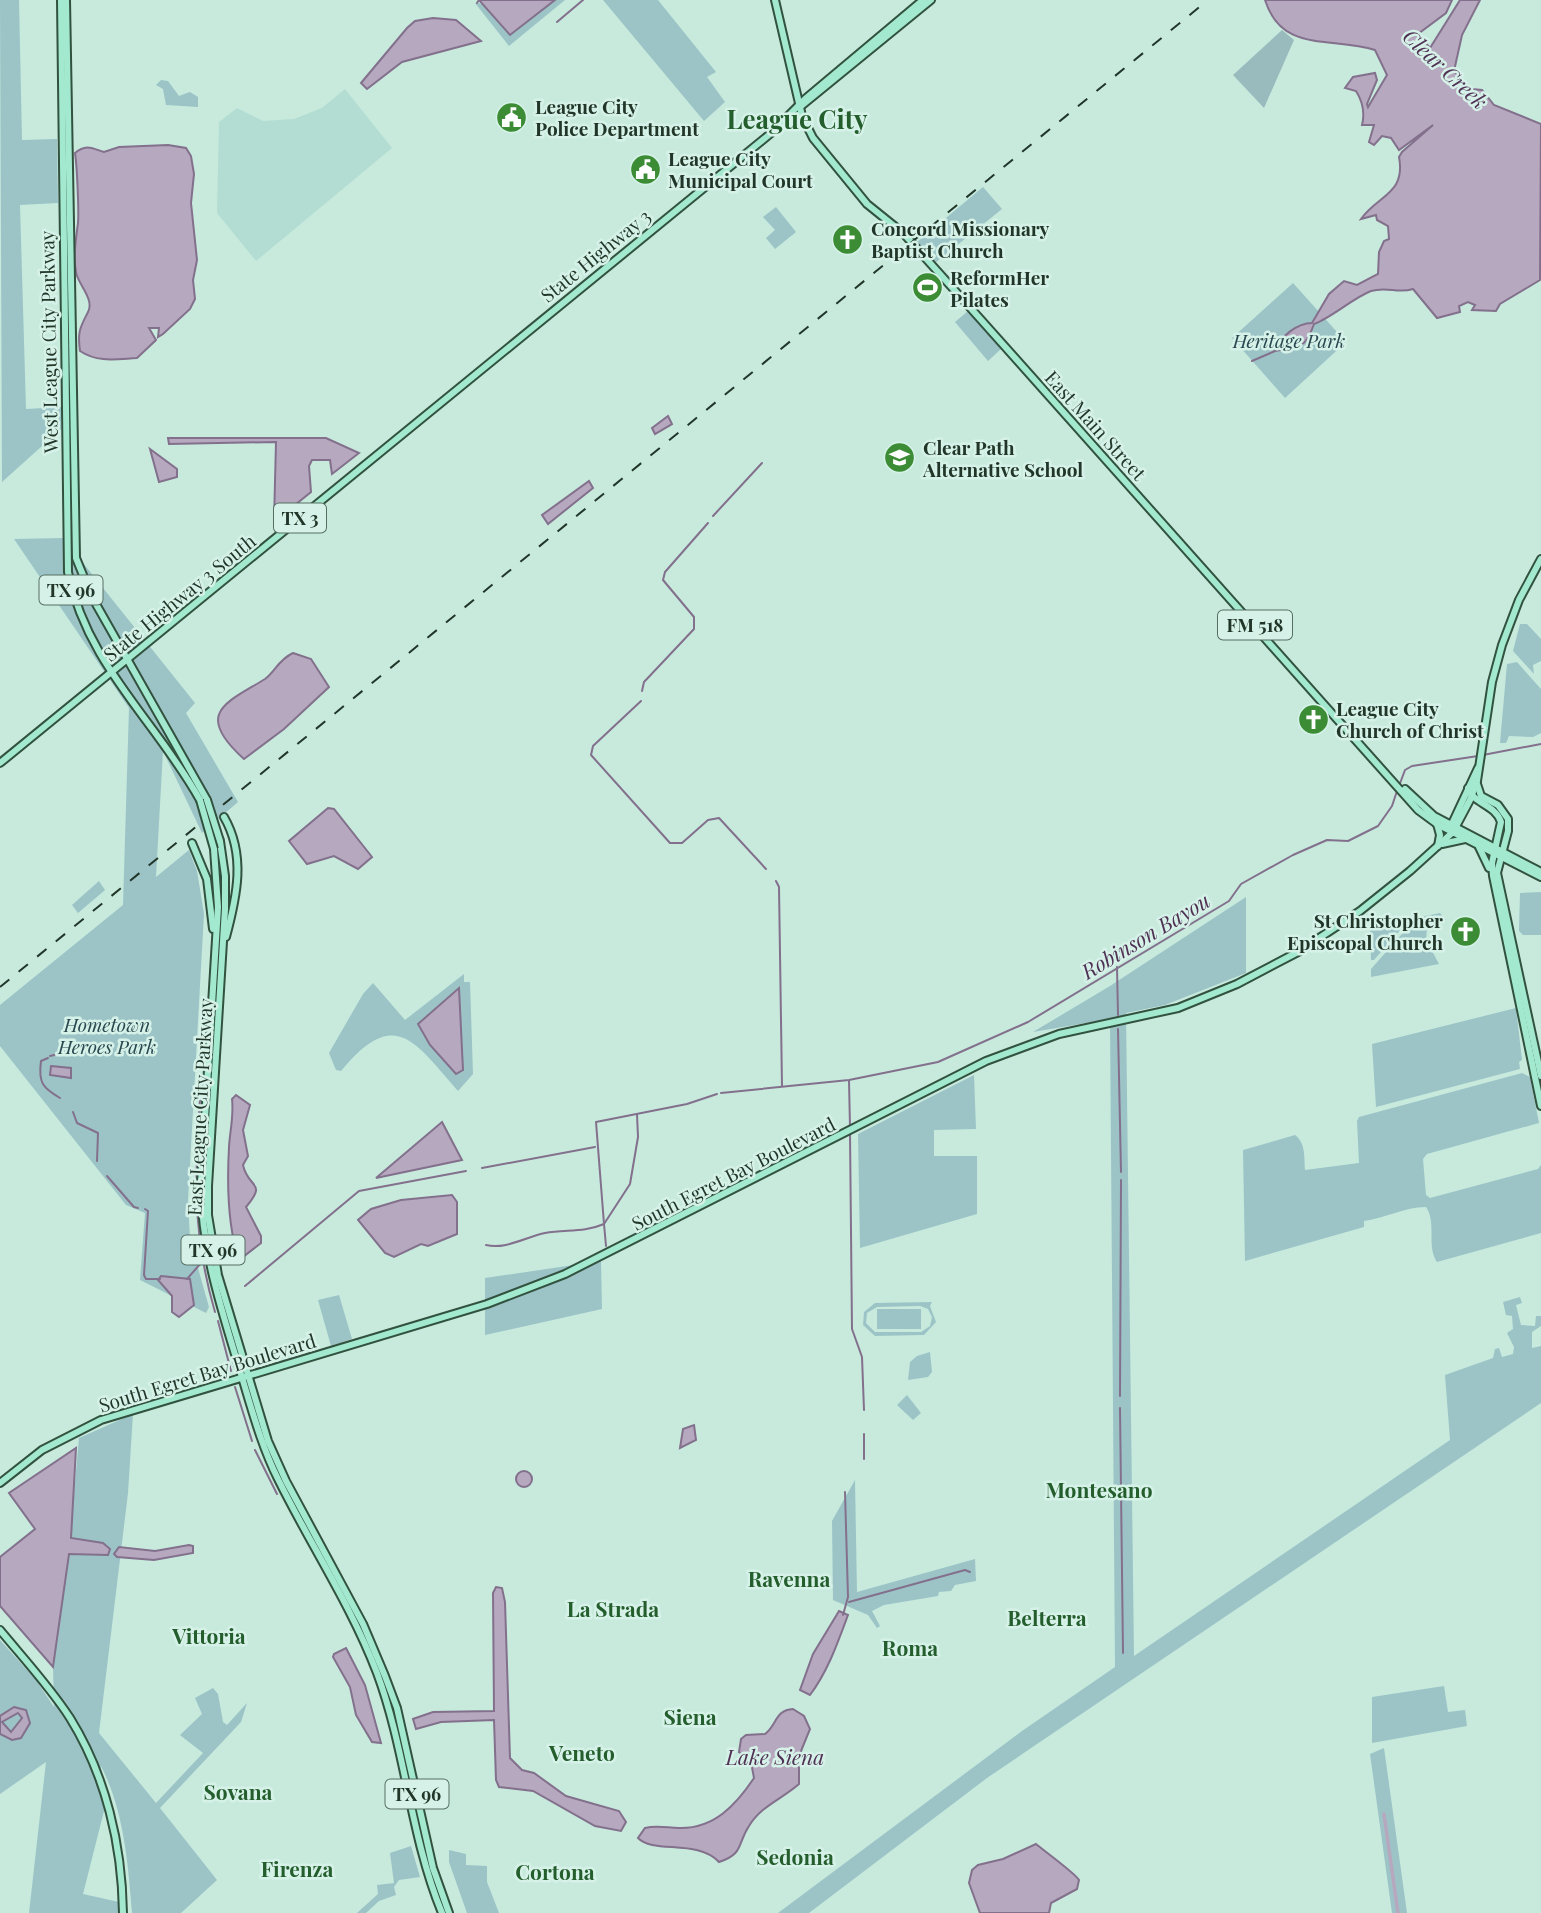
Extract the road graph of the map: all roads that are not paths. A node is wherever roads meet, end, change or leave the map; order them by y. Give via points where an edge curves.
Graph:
1 (63, 0) edge
2 (775, 0) edge
3 (923, 0) edge
4 (931, 0) edge
5 (800, 107) junction
6 (442, 401) joint
7 (70, 497) junction
8 (1541, 559) edge
9 (127, 660) junction
10 (111, 673) junction
11 (0, 763) edge
12 (1480, 765) junction
13 (1477, 781) junction
14 (1468, 788) junction
15 (1472, 796) junction
16 (203, 800) junction
17 (1490, 806) junction
18 (1460, 809) junction
19 (224, 817) dead end
20 (1508, 819) junction
21 (1438, 821) junction
22 (1452, 830) junction
23 (1467, 839) junction
24 (192, 844) dead end
25 (1478, 845) junction
26 (1438, 846) junction
27 (1498, 853) junction
28 (1513, 863) junction
29 (1495, 874) junction
30 (1541, 875) edge
31 (222, 952) junction
32 (212, 1001) junction
33 (210, 1078) junction
34 (1540, 1080) edge
35 (1541, 1106) edge
36 (232, 1344) junction
37 (242, 1356) junction
38 (268, 1369) junction
39 (245, 1376) junction
40 (228, 1381) junction
41 (255, 1398) junction
42 (255, 1421) junction
43 (0, 1483) edge
44 (0, 1630) edge
45 (415, 1821) junction
46 (425, 1835) junction
47 (123, 1913) edge
48 (442, 1913) edge
49 (449, 1913) edge

1 - 7 main road, West League City Parkway / TX 96
2 - 5 main road, FM 518
3 - 5 main road, State Highway 3 / TX 3
4 - 5 main road, State Highway 3 / TX 3
5 - 6 main road, State Highway 3 / TX 3
5 - 21 main road, East Main Street / FM 518 via 813,138 867,204 903,233 1418,810
6 - 9 main road, State Highway 3 South / TX 3
7 - 9 main road, West League City Parkway / TX 96 via 81,576
7 - 10 main road, West League City Parkway / TX 96 via 68,572 74,599 88,635
8 - 12 main road via 1502,645
9 - 10 main road, State Highway 3 South / TX 3
9 - 16 main road, East League City Parkway / TX 96 via 157,707
10 - 11 main road, State Highway 3 South / TX 3
10 - 16 main road, East League City Parkway / TX 96
12 - 13 main road
12 - 14 main road
13 - 15 main road
13 - 20 main road via 1481,796 1498,805
14 - 15 main road
14 - 18 main road
15 - 17 main road
15 - 22 main road
16 - 31 main road, East League City Parkway / TX 96, bridge via 220,841 225,876
16 - 32 main road, East League City Parkway / TX 96, bridge via 214,849 218,907
17 - 20 main road
17 - 27 main road via 1501,822
18 - 21 main road via 1450,819
18 - 22 main road
19 - 31 main road via 239,863
20 - 27 main road
21 - 22 main road, East Main Street / FM 518
21 - 26 main road
22 - 23 main road, East Main Street / FM 518
22 - 26 main road, South Egret Bay Boulevard
22 - 27 main road, East Main Street / FM 518
23 - 25 main road, East Main Street / FM 518
23 - 26 main road
24 - 32 main road via 210,891
25 - 27 main road, East Main Street
25 - 29 main road
26 - 38 main road, South Egret Bay Boulevard via 1360,911 1298,952 1237,984 1144,1018 1059,1034 986,1061 550,1280 487,1304
27 - 28 main road
27 - 29 main road
27 - 30 main road
28 - 29 main road via 1505,863
28 - 30 main road
29 - 34 main road
31 - 33 main road, East League City Parkway / TX 96
32 - 33 main road, East League City Parkway / TX 96
33 - 36 main road, East League City Parkway / TX 96 via 201,1183 203,1228
33 - 37 main road, East League City Parkway / TX 96 via 208,1215 215,1260
34 - 35 main road
36 - 39 main road, East League City Parkway / TX 96
36 - 40 main road via 236,1370
37 - 38 main road via 250,1366
37 - 39 main road, East League City Parkway / TX 96
38 - 39 main road, South Egret Bay Boulevard
38 - 41 main road via 254,1379
39 - 40 main road, South Egret Bay Boulevard
39 - 41 main road, East League City Parkway / TX 96
39 - 42 main road, East League City Parkway / TX 96
40 - 42 main road via 242,1388
40 - 43 main road, South Egret Bay Boulevard via 101,1420 42,1450
41 - 46 main road, East League City Parkway / TX 96 via 281,1470 363,1624 385,1676 397,1708
42 - 45 main road, East League City Parkway / TX 96 via 277,1478 362,1637 393,1722
44 - 47 main road via 58,1702 87,1751 111,1816
45 - 46 main road
45 - 48 main road, East League City Parkway / TX 96
46 - 49 main road, East League City Parkway / TX 96

